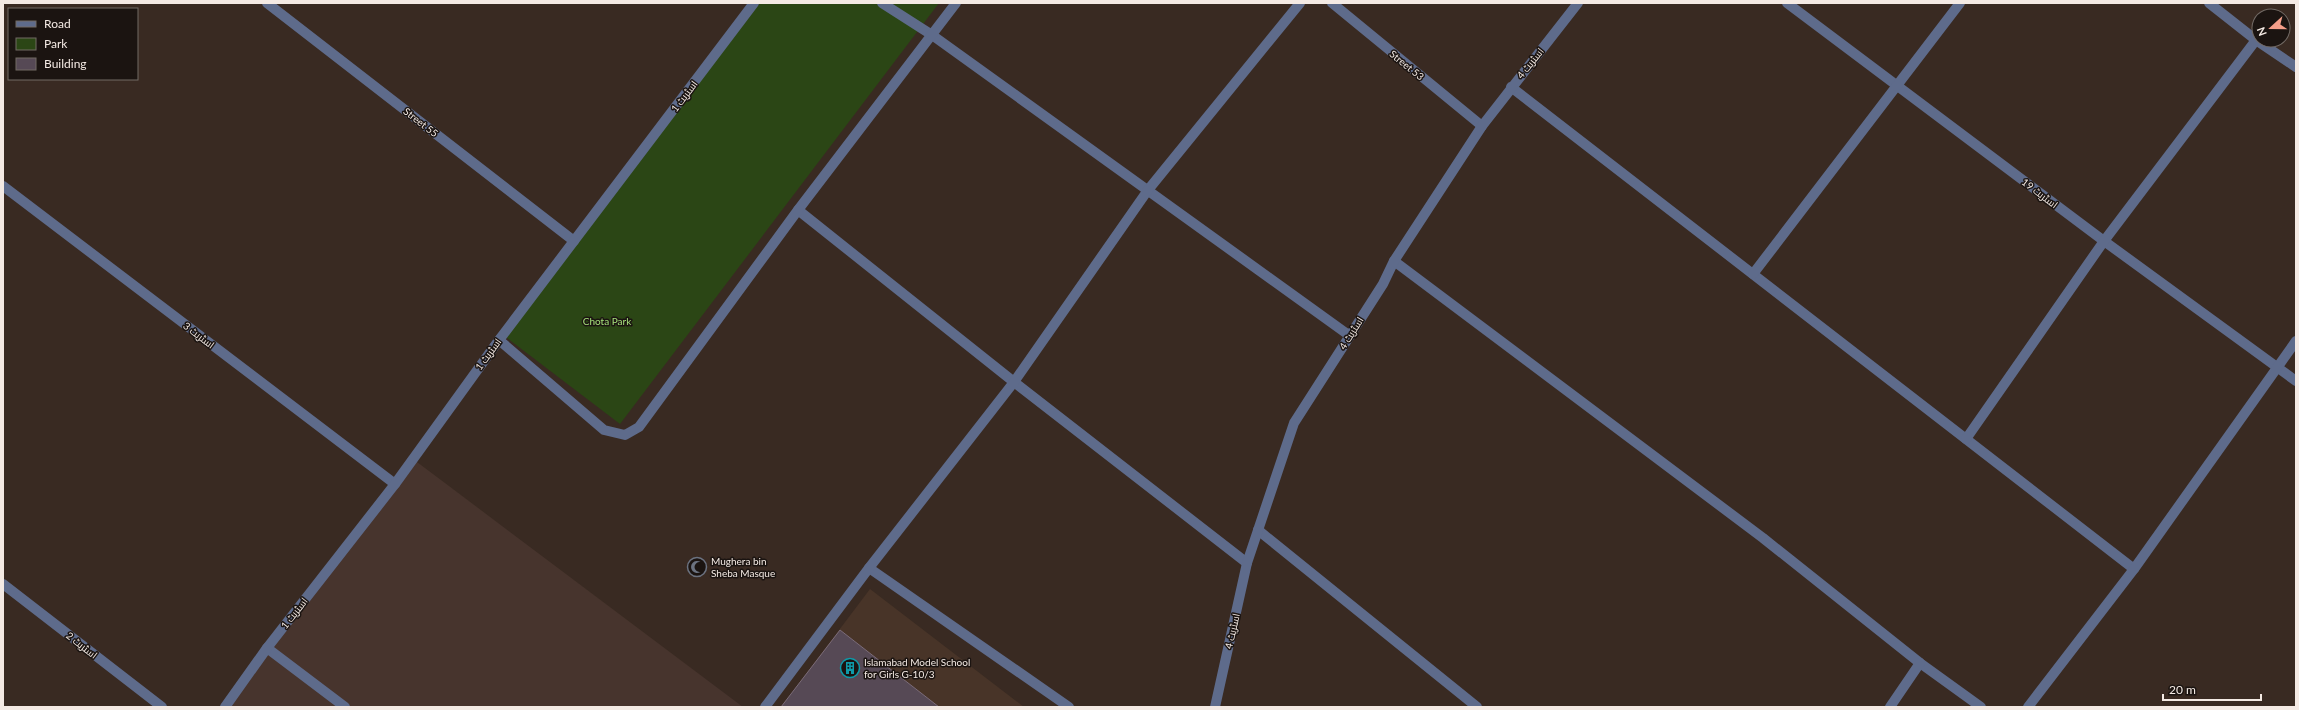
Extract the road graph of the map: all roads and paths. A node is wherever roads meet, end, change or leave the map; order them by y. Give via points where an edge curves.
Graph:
1 (267, 3) edge
2 (754, 3) edge
3 (882, 3) edge
4 (956, 3) edge
5 (1300, 3) edge
6 (1332, 3) edge
7 (1578, 3) edge
8 (1787, 3) edge
9 (1960, 3) edge
10 (2208, 3) edge
11 (932, 35) junction
12 (2251, 36) edge
13 (2251, 47) edge
14 (2268, 48) edge
15 (2296, 67) edge
16 (1898, 86) junction
17 (1511, 87) junction
18 (1482, 126) junction
19 (3, 186) edge
20 (1148, 190) junction
21 (798, 210) junction
22 (574, 241) junction
23 (2104, 241) junction
24 (1394, 261) junction
25 (1753, 274) junction
26 (1350, 336) junction
27 (499, 340) junction
28 (2296, 341) edge
29 (2277, 367) junction
30 (2296, 381) edge
31 (1014, 382) junction
32 (1966, 439) junction
33 (395, 484) junction
34 (1258, 530) junction
35 (1247, 563) junction
36 (869, 568) junction
37 (2134, 569) junction
38 (3, 584) edge
39 (267, 648) junction
40 (1920, 664) junction
41 (162, 707) edge
42 (225, 707) edge
43 (345, 707) edge
44 (765, 707) edge
45 (1069, 707) edge
46 (1215, 707) edge
47 (1477, 707) edge
48 (1890, 707) edge
49 (1981, 707) edge
50 (2028, 707) edge

1 - 22 street, Street 55
2 - 22 street, اسٹریٹ 1
3 - 11 street
4 - 11 street
5 - 20 street
6 - 18 street, Street 53
7 - 17 street, اسٹریٹ 4
8 - 16 street, اسٹریٹ 19
9 - 16 street
10 - 12 street
11 - 20 street
11 - 21 street
13 - 23 street
14 - 15 street
16 - 23 street, اسٹریٹ 19
16 - 25 street
17 - 18 street, اسٹریٹ 4
17 - 25 street
18 - 24 street, اسٹریٹ 4
19 - 33 street, اسٹریٹ 3
20 - 26 street
20 - 31 street
21 - 27 street via 639,428 625,435 604,430
21 - 31 street
22 - 27 street, اسٹریٹ 1
23 - 29 street, اسٹریٹ 19
23 - 32 street
24 - 26 street, اسٹریٹ 4
24 - 40 street via 1763,538
25 - 32 street
26 - 34 street, اسٹریٹ 4 via 1294,423
27 - 33 street, اسٹریٹ 1
28 - 29 street
29 - 30 street, اسٹریٹ 19
29 - 37 street
31 - 35 street
31 - 36 street
32 - 37 street
33 - 39 street, اسٹریٹ 1
34 - 35 street, اسٹریٹ 4
34 - 47 street
35 - 46 street, اسٹریٹ 4
36 - 44 street
36 - 45 street
37 - 50 street
38 - 41 street, اسٹریٹ 2
39 - 42 street, اسٹریٹ 1
39 - 43 street
40 - 48 street
40 - 49 street

